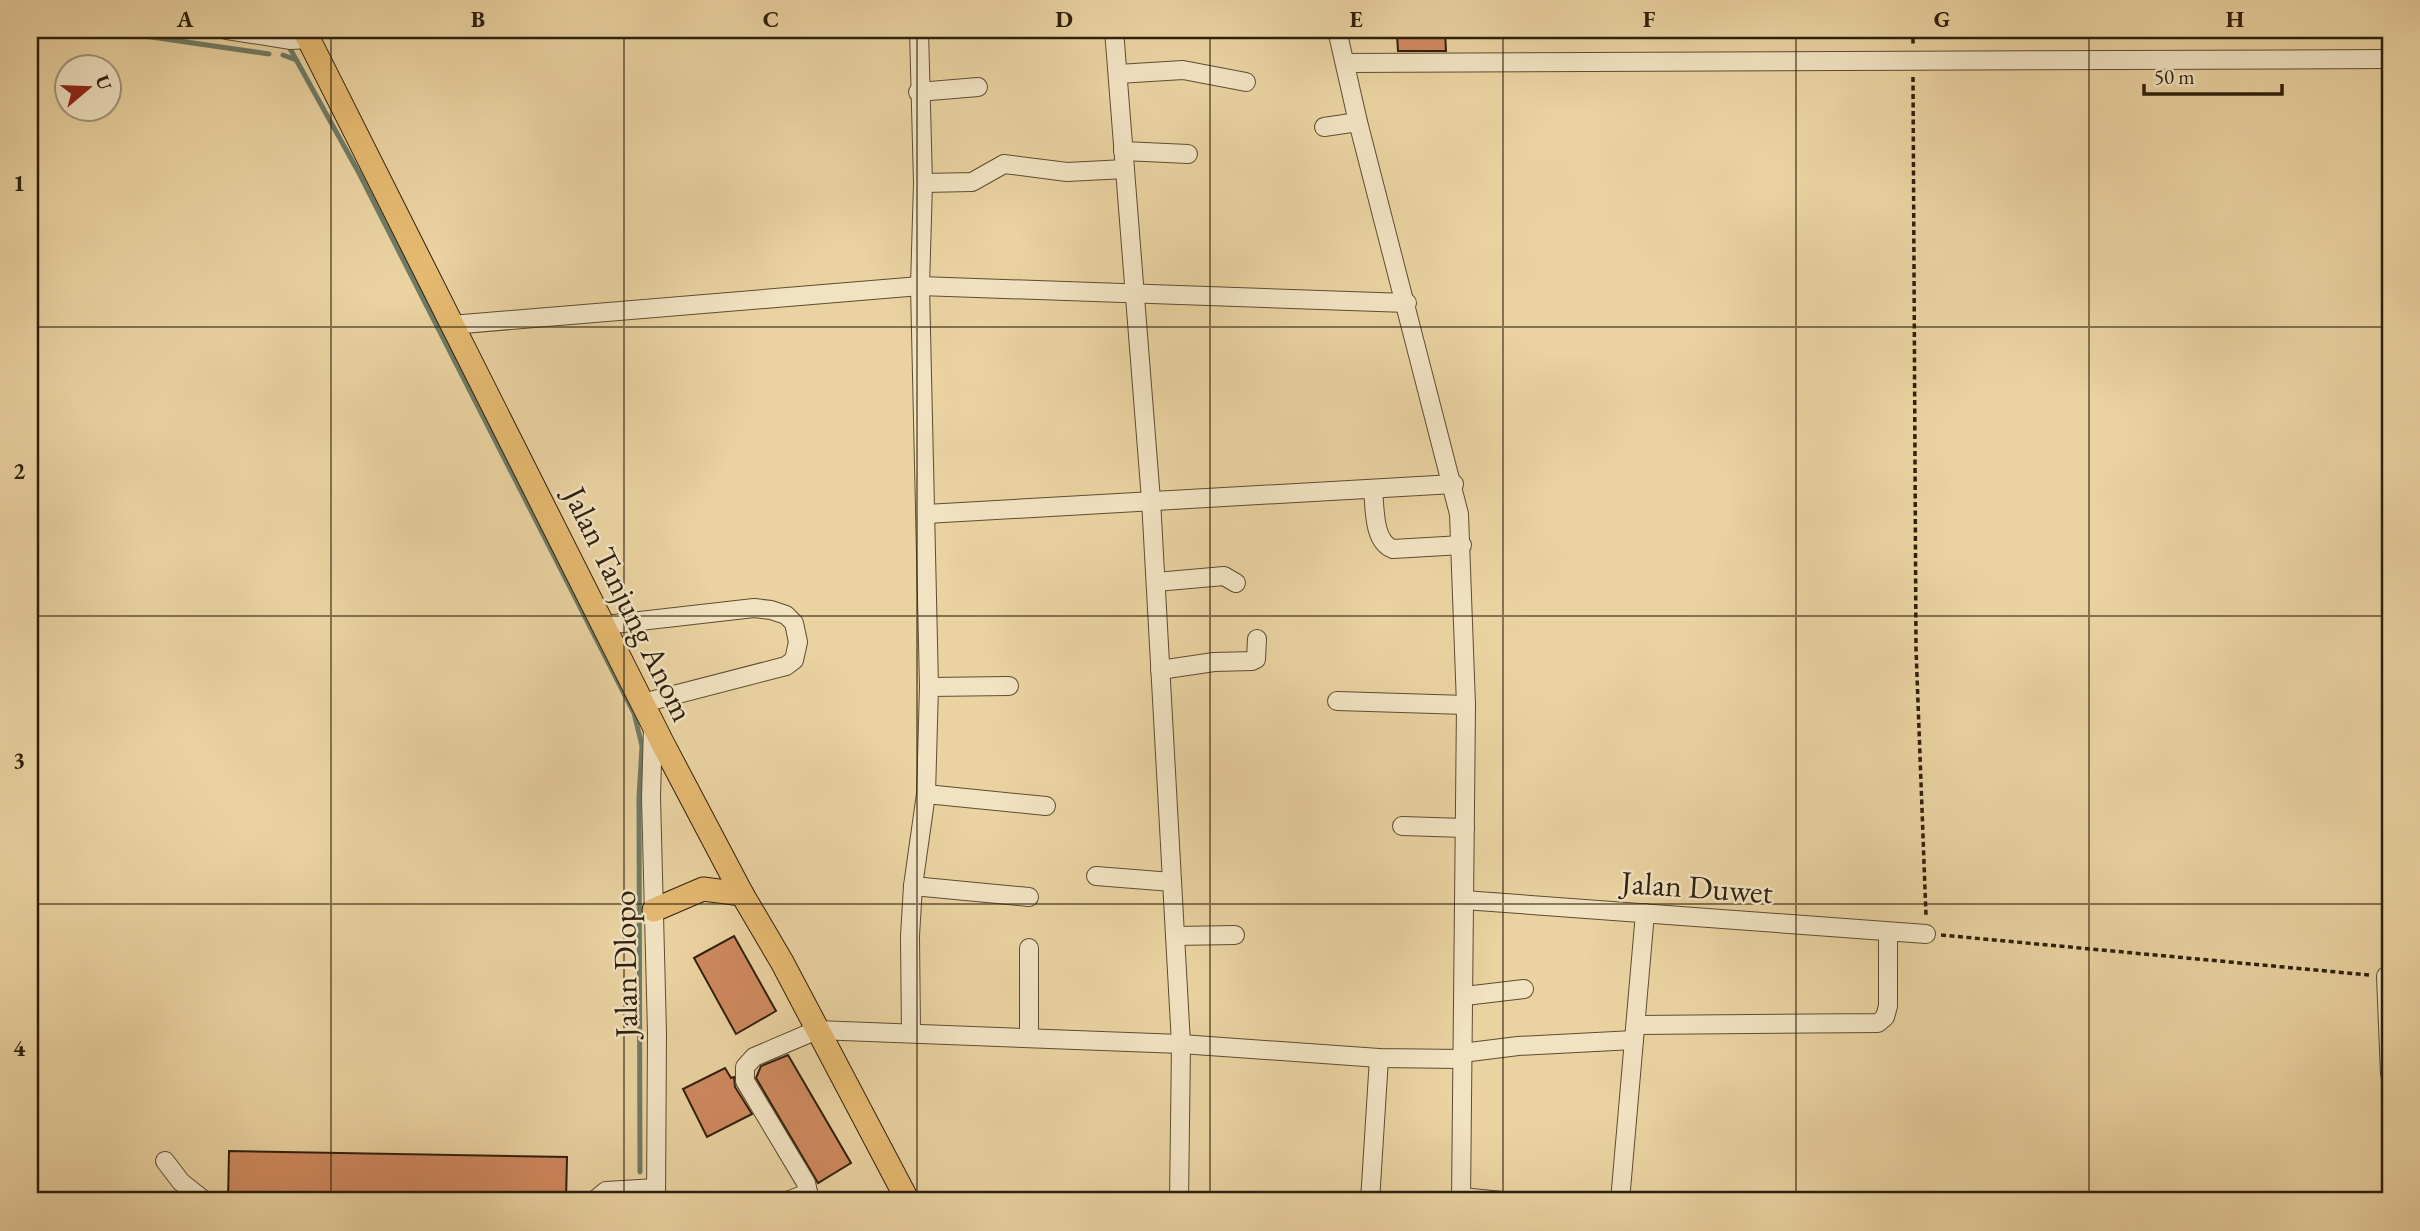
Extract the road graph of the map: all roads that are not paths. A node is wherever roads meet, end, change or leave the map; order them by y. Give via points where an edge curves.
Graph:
1 (227, 30) edge
2 (919, 30) edge
3 (1114, 30) edge
4 (1337, 30) edge
5 (301, 36) edge
6 (2390, 59) edge
7 (1346, 63) junction
8 (1118, 74) junction
9 (1247, 82) dead end
10 (978, 88) dead end
11 (918, 92) junction
12 (1358, 122) junction
13 (1324, 127) dead end
14 (1188, 154) dead end
15 (1124, 160) junction
16 (923, 183) junction
17 (920, 286) junction
18 (1134, 293) junction
19 (1407, 303) junction
20 (451, 325) junction
21 (1454, 484) junction
22 (1373, 489) junction
23 (1151, 499) junction
24 (926, 514) junction
25 (1462, 545) junction
26 (1156, 582) junction
27 (1236, 583) dead end
28 (605, 625) junction
29 (1256, 639) dead end
30 (1160, 670) junction
31 (1009, 686) dead end
32 (929, 687) junction
33 (1337, 701) dead end
34 (643, 703) junction
35 (1466, 705) junction
36 (653, 725) junction
37 (926, 794) junction
38 (1046, 806) dead end
39 (1402, 826) dead end
40 (1465, 828) junction
41 (1096, 876) dead end
42 (1172, 882) junction
43 (913, 886) junction
44 (742, 894) junction
45 (1030, 897) dead end
46 (1464, 900) junction
47 (654, 910) junction
48 (1646, 913) junction
49 (1888, 932) junction
50 (1926, 934) road end
51 (1236, 935) dead end
52 (1175, 936) junction
53 (1029, 948) dead end
54 (2386, 976) road end
55 (1524, 989) dead end
56 (1465, 996) junction
57 (817, 1030) junction
58 (1635, 1032) junction
59 (911, 1033) junction
60 (1029, 1038) junction
61 (1181, 1044) junction
62 (1461, 1056) junction
63 (1379, 1058) junction
64 (2390, 1074) edge
65 (165, 1161) dead end
66 (656, 1195) edge
67 (809, 1197) edge
68 (1461, 1199) edge
69 (205, 1201) edge
70 (594, 1201) edge
71 (787, 1201) edge
72 (908, 1201) edge
73 (1179, 1201) edge
74 (1370, 1201) edge
75 (1502, 1201) edge
76 (1620, 1201) edge

1 - 5 street
2 - 11 street
3 - 8 street
4 - 7 street
5 - 20 main road, Jalan Tanjung Anom
6 - 7 street
7 - 12 street
8 - 9 street via 1183,70
8 - 15 street
10 - 11 street
11 - 16 street
12 - 13 street
12 - 19 street
14 - 15 street
15 - 16 street via 1067,172 1004,164 972,181
15 - 18 street
16 - 17 street
17 - 18 street
17 - 20 street
17 - 24 street
18 - 19 street
18 - 23 street
19 - 21 street
20 - 28 main road, Jalan Tanjung Anom
21 - 22 street
21 - 25 street
22 - 23 street
22 - 25 street via 1385,546
23 - 24 street
23 - 26 street
24 - 32 street
25 - 35 street
26 - 27 street via 1224,576
26 - 30 street
28 - 34 main road, Jalan Tanjung Anom
28 - 34 street via 754,608 786,615 794,622 798,642 794,660 786,666
29 - 30 street via 1252,661
30 - 42 street
31 - 32 street
32 - 37 street
33 - 35 street
34 - 36 main road, Jalan Tanjung Anom
35 - 40 street
36 - 44 main road, Jalan Tanjung Anom
36 - 47 street, Jalan Dlopo
37 - 38 street
37 - 43 street
39 - 40 street
40 - 46 street
41 - 42 street
42 - 52 street
43 - 45 street
43 - 59 street
44 - 47 main road via 703,889
44 - 57 main road, Jalan Tanjung Anom
46 - 48 street, Jalan Duwet
46 - 56 street
47 - 66 street, Jalan Dlopo
48 - 49 street, Jalan Duwet
48 - 58 street
49 - 50 street, Jalan Duwet
49 - 58 street via 1888,1006 1878,1023
51 - 52 street
52 - 61 street
53 - 60 street
54 - 64 street
55 - 56 street
56 - 62 street
57 - 59 street
57 - 67 street via 762,1053 745,1067 745,1081 806,1183
57 - 72 main road, Jalan Tanjung Anom
58 - 62 street
58 - 76 street
59 - 60 street
60 - 61 street
61 - 63 street
61 - 73 street
62 - 63 street
62 - 68 street
63 - 74 street
65 - 69 street via 181,1182
66 - 70 street via 606,1191
67 - 71 street
68 - 75 street

